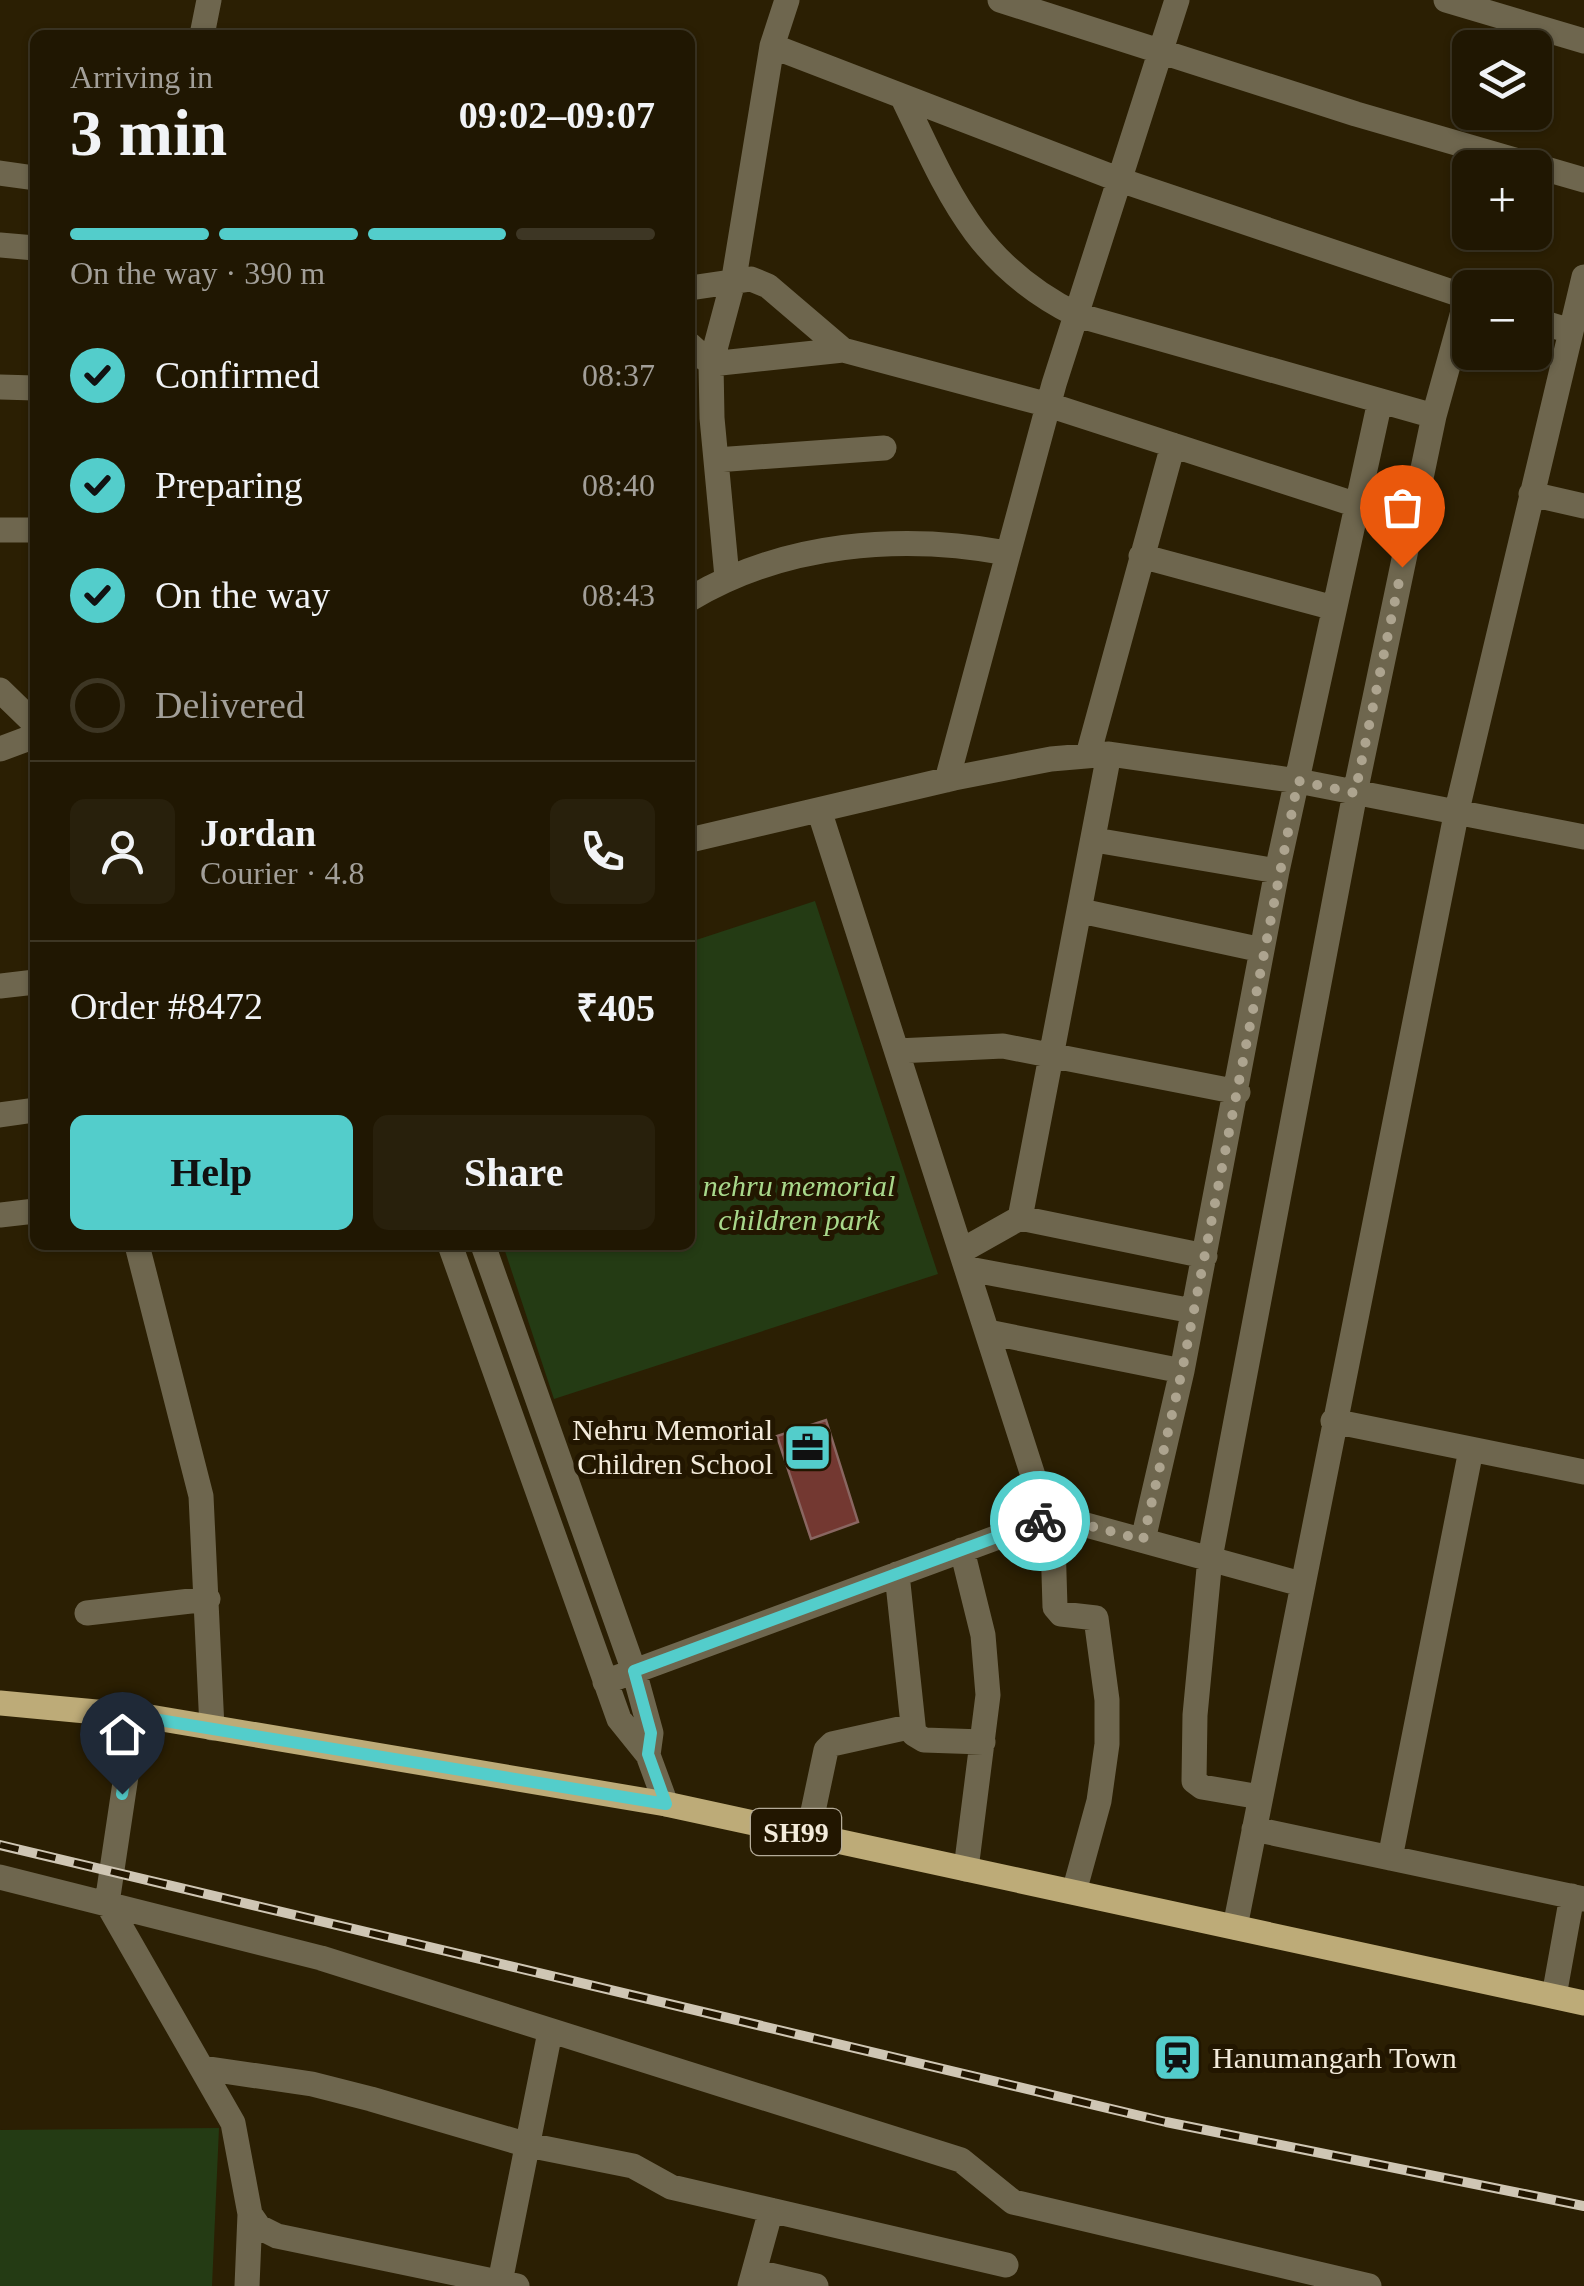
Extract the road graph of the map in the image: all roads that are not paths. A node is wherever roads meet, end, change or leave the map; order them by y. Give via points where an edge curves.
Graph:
1 (210, 0) edge
2 (788, 0) edge
3 (1000, 0) edge
4 (1176, 0) edge
5 (1446, 0) edge
6 (203, 30) edge
7 (1584, 41) edge
8 (772, 46) junction
9 (1161, 50) junction
10 (903, 98) junction
11 (0, 173) edge
12 (30, 177) edge
13 (1120, 180) junction
14 (1584, 180) edge
15 (0, 245) edge
16 (30, 248) edge
17 (1584, 277) edge
18 (734, 278) junction
19 (695, 287) edge
20 (1452, 293) edge
21 (1077, 315) junction
22 (1552, 325) edge
23 (1570, 331) junction
24 (695, 349) edge
25 (843, 350) junction
26 (1452, 354) edge
27 (712, 364) junction
28 (0, 387) edge
29 (30, 388) edge
30 (1380, 401) junction
31 (1049, 406) junction
32 (1434, 416) junction
33 (1173, 446) junction
34 (884, 448) dead end
35 (716, 460) junction
36 (1530, 494) junction
37 (1357, 505) junction
38 (1584, 506) edge
39 (0, 530) edge
40 (30, 530) edge
41 (1007, 553) junction
42 (1141, 556) junction
43 (726, 577) junction
44 (695, 596) edge
45 (1334, 608) junction
46 (0, 690) edge
47 (30, 719) edge
48 (30, 738) edge
49 (0, 749) edge
50 (1098, 755) junction
51 (947, 780) junction
52 (1298, 781) junction
53 (1355, 793) junction
54 (819, 810) junction
55 (1456, 810) junction
56 (1584, 837) edge
57 (695, 839) edge
58 (1095, 840) junction
59 (1277, 871) junction
60 (1081, 911) junction
61 (1262, 950) junction
62 (30, 983) edge
63 (0, 986) edge
64 (897, 1051) junction
65 (1052, 1056) junction
66 (1238, 1092) junction
67 (30, 1111) edge
68 (0, 1115) edge
69 (30, 1212) edge
70 (0, 1215) edge
71 (1020, 1218) junction
72 (138, 1250) edge
73 (452, 1250) edge
74 (485, 1250) edge
75 (1204, 1256) junction
76 (966, 1259) junction
77 (1193, 1311) junction
78 (988, 1332) junction
79 (1182, 1371) junction
80 (529, 1380) junction
81 (502, 1389) junction
82 (1333, 1422) junction
83 (1471, 1450) junction
84 (1584, 1472) edge
85 (1047, 1520) junction
86 (1143, 1540) junction
87 (962, 1550) junction
88 (1210, 1558) junction
89 (898, 1574) junction
90 (1301, 1584) junction
91 (208, 1599) junction
92 (87, 1613) dead end
93 (634, 1671) junction
94 (605, 1682) junction
95 (0, 1703) edge
96 (135, 1716) junction
97 (914, 1726) junction
98 (212, 1728) junction
99 (983, 1742) junction
100 (648, 1754) junction
101 (1260, 1797) junction
102 (666, 1804) junction
103 (1254, 1830) junction
104 (808, 1835) junction
105 (1390, 1858) junction
106 (966, 1869) junction
107 (0, 1878) edge
108 (1074, 1892) junction
109 (1578, 1898) edge
110 (107, 1903) junction
111 (1235, 1927) junction
112 (1554, 1996) junction
113 (1584, 2003) edge
114 (550, 2032) junction
115 (203, 2068) junction
116 (528, 2145) junction
117 (771, 2210) junction
118 (250, 2214) junction
119 (1006, 2266) dead end
120 (754, 2279) edge
121 (508, 2284) edge
122 (247, 2286) edge
123 (816, 2286) edge
124 (1369, 2286) edge

1 - 6 street
2 - 8 street
3 - 9 street
4 - 9 street
5 - 7 street
8 - 10 street
8 - 18 street
9 - 13 street
9 - 14 street
10 - 13 street
10 - 21 street via 975,236 1029,286
11 - 12 street
13 - 20 street
13 - 21 street
15 - 16 street
17 - 23 street
18 - 19 street
18 - 25 street via 768,286
18 - 27 street
21 - 30 street
21 - 31 street
22 - 23 street
23 - 36 street
24 - 27 street
25 - 27 street
25 - 31 street
26 - 32 street
27 - 35 street
28 - 29 street
30 - 32 street
30 - 37 street
31 - 33 street
31 - 41 street
32 - 53 street
33 - 37 street
33 - 42 street
34 - 35 street
35 - 43 street
36 - 38 street
36 - 55 street
37 - 45 street
39 - 40 street
41 - 43 street via 842,547 776,558
41 - 51 street
42 - 45 street
42 - 50 street
43 - 44 street
45 - 52 street
46 - 47 street
48 - 49 street
50 - 51 street
50 - 52 street
50 - 58 street
51 - 54 street
52 - 53 street
52 - 59 street
53 - 55 street
53 - 88 street
54 - 57 street
54 - 64 street
55 - 56 street
55 - 82 street
58 - 59 street
58 - 60 street
59 - 61 street
60 - 61 street
60 - 65 street
61 - 66 street
62 - 63 street
64 - 65 street via 986,1045
64 - 76 street
65 - 66 street
65 - 71 street
66 - 75 street
67 - 68 street
69 - 70 street
71 - 75 street
71 - 76 street
72 - 91 street via 201,1496
73 - 81 street
74 - 80 street
75 - 77 street
76 - 77 street
76 - 78 street
77 - 79 street
78 - 79 street
78 - 85 street
79 - 86 street
80 - 81 street
80 - 93 street
81 - 94 street
82 - 83 street
82 - 90 street
83 - 84 street
83 - 105 street
85 - 86 street
85 - 87 street
85 - 108 street via 1055,1607 1061,1614 1096,1618 1107,1700 1099,1800
86 - 88 street
87 - 89 street
87 - 99 street via 987,1665
88 - 90 street
88 - 101 street via 1194,1781
89 - 93 street
89 - 97 street
90 - 101 street
91 - 92 street
91 - 98 street
93 - 94 street
93 - 100 street via 651,1733
94 - 100 street via 625,1729
95 - 96 main road, SH99
96 - 98 main road, SH99
96 - 110 street
97 - 99 street via 917,1739
97 - 104 street via 826,1750
98 - 102 main road, SH99
99 - 106 street
100 - 102 street
101 - 103 street
102 - 104 main road, SH99
103 - 105 street
103 - 111 street
104 - 106 main road, SH99
105 - 109 street
106 - 108 main road, SH99
107 - 110 street
108 - 111 main road, SH99
109 - 112 street
110 - 114 street via 322,1958
110 - 115 street
111 - 112 main road, SH99
112 - 113 main road, SH99
114 - 116 street
114 - 124 street via 962,2160 1013,2202
115 - 116 street via 312,2084
115 - 118 street via 232,2124
116 - 117 street via 633,2166 663,2186
116 - 121 street
117 - 119 street
117 - 120 street
118 - 121 street via 259,2228 277,2236
118 - 122 street
120 - 123 street

